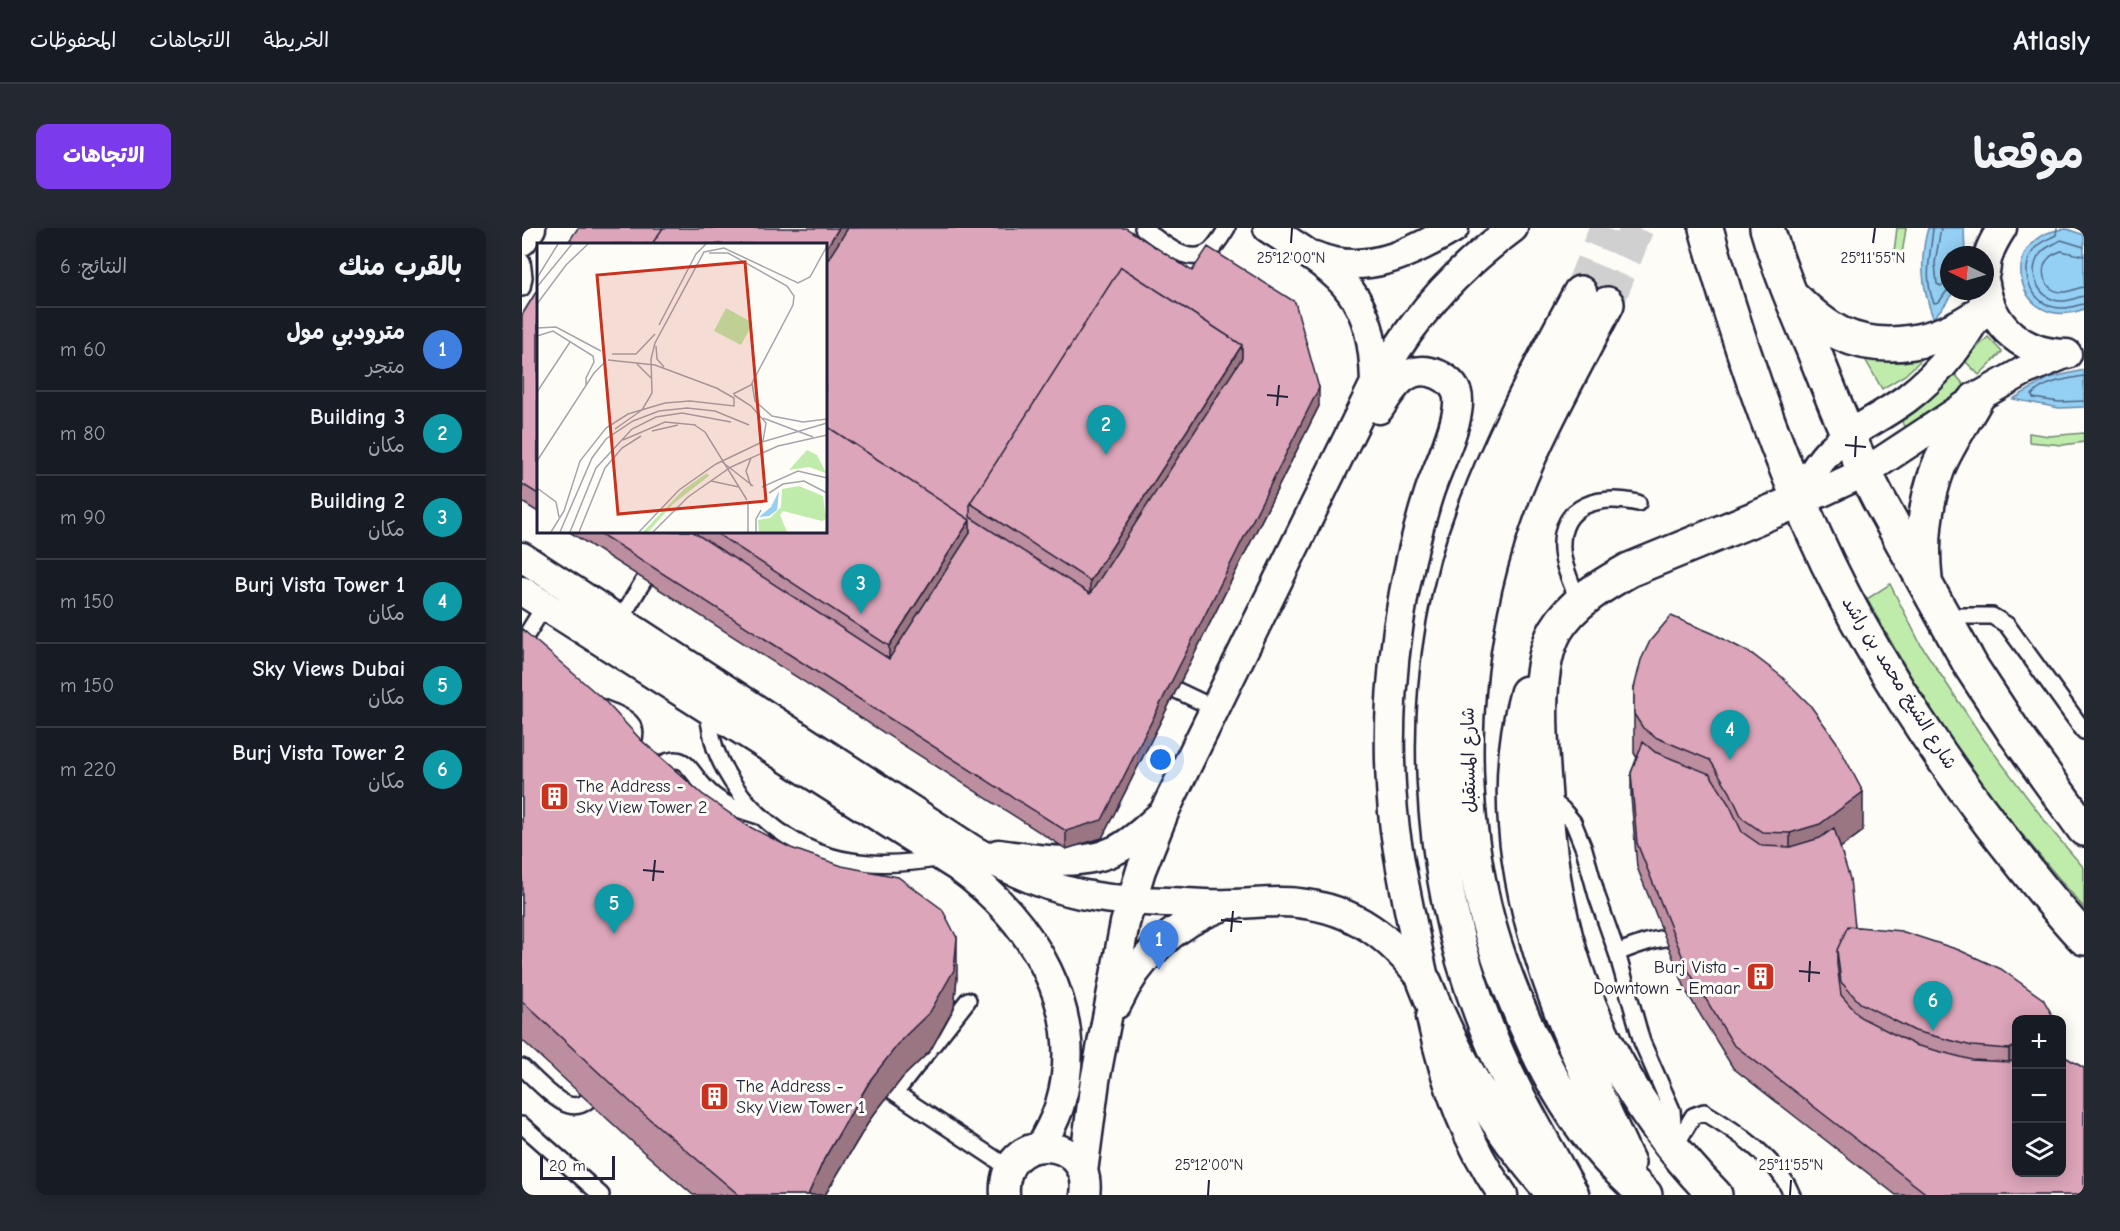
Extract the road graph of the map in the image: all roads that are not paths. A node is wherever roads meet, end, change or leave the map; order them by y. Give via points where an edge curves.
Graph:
1 (531, 228) edge
2 (1143, 228) edge
3 (1227, 228) edge
4 (1269, 228) edge
5 (1454, 228) edge
6 (1513, 228) edge
7 (1706, 228) edge
8 (1767, 228) edge
9 (522, 241) edge
10 (1307, 253) junction
11 (522, 261) edge
12 (522, 288) edge
13 (1791, 295) junction
14 (1974, 300) edge
15 (1975, 300) edge
16 (1993, 300) edge
17 (2075, 353) edge
18 (1375, 383) junction
19 (1976, 399) junction
20 (1848, 434) junction
21 (1865, 472) junction
22 (1329, 477) junction
23 (1800, 500) junction
24 (1638, 503) dead end
25 (523, 557) edge
26 (644, 580) edge
27 (1926, 588) junction
28 (533, 598) edge
29 (1578, 603) junction
30 (1942, 616) junction
31 (625, 624) junction
32 (522, 642) edge
33 (1550, 642) junction
34 (643, 668) junction
35 (1176, 690) edge
36 (587, 701) edge
37 (707, 708) junction
38 (1214, 708) junction
39 (2084, 731) edge
40 (621, 757) edge
41 (641, 779) edge
42 (1545, 796) junction
43 (1166, 810) junction
44 (762, 817) junction
45 (2084, 829) edge
46 (973, 850) junction
47 (944, 858) junction
48 (863, 862) junction
49 (891, 882) edge
50 (1132, 900) junction
51 (1228, 904) junction
52 (1696, 937) edge
53 (2084, 938) edge
54 (1617, 953) junction
55 (1425, 983) junction
56 (968, 1000) dead end
57 (1103, 1036) junction
58 (522, 1067) edge
59 (592, 1068) edge
60 (868, 1074) edge
61 (896, 1092) junction
62 (522, 1125) edge
63 (1041, 1146) junction
64 (1675, 1148) junction
65 (1007, 1181) edge
66 (1087, 1187) edge
67 (1643, 1193) edge
68 (601, 1195) edge
69 (1503, 1195) edge
70 (1555, 1195) edge
71 (1572, 1195) edge
72 (1715, 1195) edge
73 (1791, 1195) edge

1 - 9 street
2 - 3 lane via 1186,256 1208,252
4 - 10 street
5 - 10 street via 1408,253 1382,261 1341,263
6 - 18 street via 1434,299
7 - 23 main road, شارع الشيخ محمد بن راشد via 1744,356
8 - 13 main road
10 - 18 street via 1336,275 1359,304 1372,338
11 - 12 lane
13 - 15 main road via 1840,334 1878,343 1916,342 1965,325
13 - 20 main road
14 - 20 street via 1947,361 1891,409
16 - 17 street via 1995,316 2008,333 2025,345 2044,352
17 - 19 street via 2024,371
18 - 22 street
19 - 21 street
19 - 27 main road via 1939,466 1931,492 1923,540
20 - 21 main road
20 - 23 street via 1823,456
21 - 23 street
21 - 27 main road
22 - 38 street
22 - 55 street via 1350,454 1398,381 1424,370 1449,382 1457,394 1456,422 1429,492 1411,560 1398,629 1391,705 1395,829
23 - 29 main road via 1629,570
23 - 53 main road, شارع الشيخ محمد بن راشد via 1855,614 1916,717 2013,853
24 - 29 lane via 1608,499 1593,502 1569,520 1562,550
25 - 31 street
26 - 31 lane
27 - 30 main road
28 - 32 lane
28 - 34 street
29 - 33 main road
30 - 39 lane via 1992,616 2007,625
30 - 45 main road via 2014,732
31 - 34 street
31 - 46 street
33 - 42 main road via 1543,673 1540,735
33 - 67 main road via 1530,680 1522,710 1514,773 1516,837 1536,935 1558,1006
34 - 37 street
35 - 38 lane
36 - 40 lane via 625,717 631,724 633,742
37 - 44 lane via 715,748 724,769
37 - 47 street
38 - 43 street
41 - 44 lane via 662,763 677,760 690,768 719,800
42 - 54 lane via 1573,822
42 - 64 main road via 1558,905 1578,975 1607,1043 1642,1103
43 - 46 street via 1116,850 1079,860
43 - 50 street
44 - 48 lane via 809,849
46 - 50 street via 1044,883 1096,897
47 - 48 lane
47 - 63 street via 976,880 1009,912 1057,990 1068,1059 1060,1105
48 - 49 lane
50 - 51 street
50 - 57 street
51 - 55 street via 1297,902 1347,915 1391,943
51 - 57 street via 1203,914 1158,943 1125,986
52 - 54 lane via 1660,938
54 - 64 lane via 1642,1042 1672,1110
55 - 69 street via 1436,1044 1455,1102 1480,1158
55 - 70 main road via 1441,1024 1482,1101
56 - 61 lane
57 - 66 street via 1095,1081
58 - 59 lane via 569,1105 580,1106 590,1100 595,1090
60 - 61 lane
61 - 65 lane
62 - 68 lane
63 - 65 street via 1017,1157
63 - 66 street via 1059,1148 1074,1158
64 - 72 main road
64 - 73 lane via 1693,1116 1704,1112 1745,1139 1787,1183
67 - 71 main road, شارع المستقبل via 1603,1153 1569,1107 1540,1058 1515,1002 1481,892 1471,836 1467,778 1470,676 1476,630 1497,541 1593,299 1501,447 1474,512 1456,570 1444,630 1434,750 1443,871 1472,989 1520,1100

